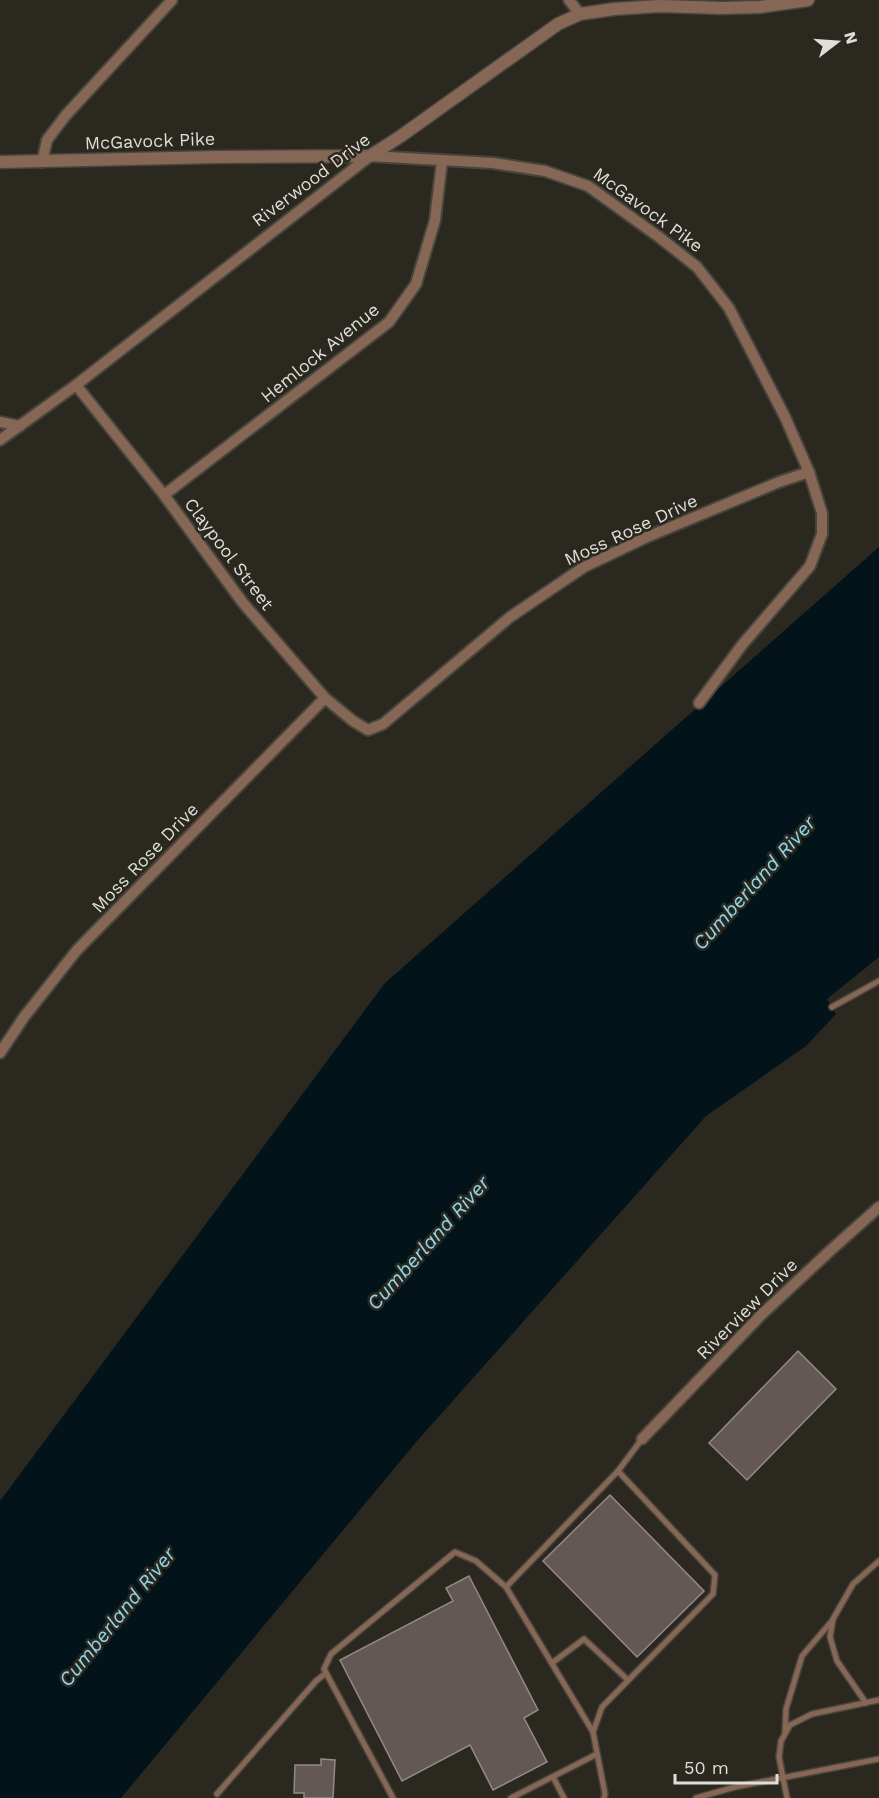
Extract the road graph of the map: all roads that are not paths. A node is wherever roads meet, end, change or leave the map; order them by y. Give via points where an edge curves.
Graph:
1 (172, 0) edge
2 (569, 0) edge
3 (808, 0) edge
4 (663, 3) edge
5 (613, 4) edge
6 (580, 14) junction
7 (370, 156) junction
8 (442, 161) junction
9 (0, 162) edge
10 (42, 162) junction
11 (76, 385) junction
12 (0, 422) edge
13 (20, 426) junction
14 (0, 441) edge
15 (809, 472) junction
16 (164, 495) junction
17 (325, 698) junction
18 (699, 703) dead end
19 (368, 730) joint
20 (879, 981) edge
21 (832, 1007) dead end
22 (0, 1053) edge
23 (879, 1207) edge
24 (642, 1439) joint
25 (618, 1470) junction
26 (879, 1561) edge
27 (506, 1587) junction
28 (833, 1619) junction
29 (552, 1663) junction
30 (326, 1673) junction
31 (628, 1680) junction
32 (879, 1700) edge
33 (866, 1703) junction
34 (593, 1732) junction
35 (785, 1734) junction
36 (597, 1754) junction
37 (879, 1759) edge
38 (552, 1777) junction
39 (783, 1778) junction
40 (217, 1794) dead end
41 (521, 1796) edge
42 (393, 1798) edge
43 (512, 1798) edge
44 (564, 1798) edge
45 (604, 1798) edge
46 (696, 1798) edge
47 (787, 1798) edge

1 - 10 street via 66,115 47,140
2 - 6 street
3 - 4 street, Riverwood Drive via 722,8
4 - 5 street, Riverwood Drive
5 - 6 street, Riverwood Drive
6 - 7 street, Riverwood Drive via 558,24
7 - 8 street, McGavock Pike
7 - 10 street, McGavock Pike
7 - 11 street, Riverwood Drive
8 - 15 street, McGavock Pike via 544,171 588,186 697,267 729,308
8 - 16 street, Hemlock Avenue via 435,220 416,284 388,322
9 - 10 street, McGavock Pike
11 - 13 street, Riverwood Drive
11 - 16 street, Claypool Street
12 - 13 street
13 - 14 street, Riverwood Drive
15 - 18 street, McGavock Pike via 822,513 822,534 810,566 742,645
15 - 19 street, Moss Rose Drive via 647,537 584,567 510,617 383,724
16 - 17 street, Claypool Street via 243,603
17 - 19 street, Claypool Street
17 - 22 street, Moss Rose Drive via 77,950
20 - 21 lane
23 - 24 street, Riverview Drive via 762,1314
24 - 25 lane
25 - 27 lane
25 - 31 lane via 715,1575 713,1594
26 - 28 lane via 853,1584
27 - 29 lane
27 - 30 lane via 476,1561 455,1552 331,1654
28 - 33 lane via 830,1637 837,1661
28 - 35 lane via 802,1656 786,1709
29 - 31 lane via 584,1639
29 - 34 lane
30 - 40 lane
30 - 42 lane
31 - 34 lane via 602,1707
32 - 33 lane
33 - 35 lane via 812,1714 790,1725
34 - 36 lane
35 - 39 lane via 779,1757
36 - 38 lane
36 - 45 lane
37 - 39 lane
38 - 41 lane
38 - 44 lane
39 - 46 lane
39 - 47 lane
41 - 43 lane

